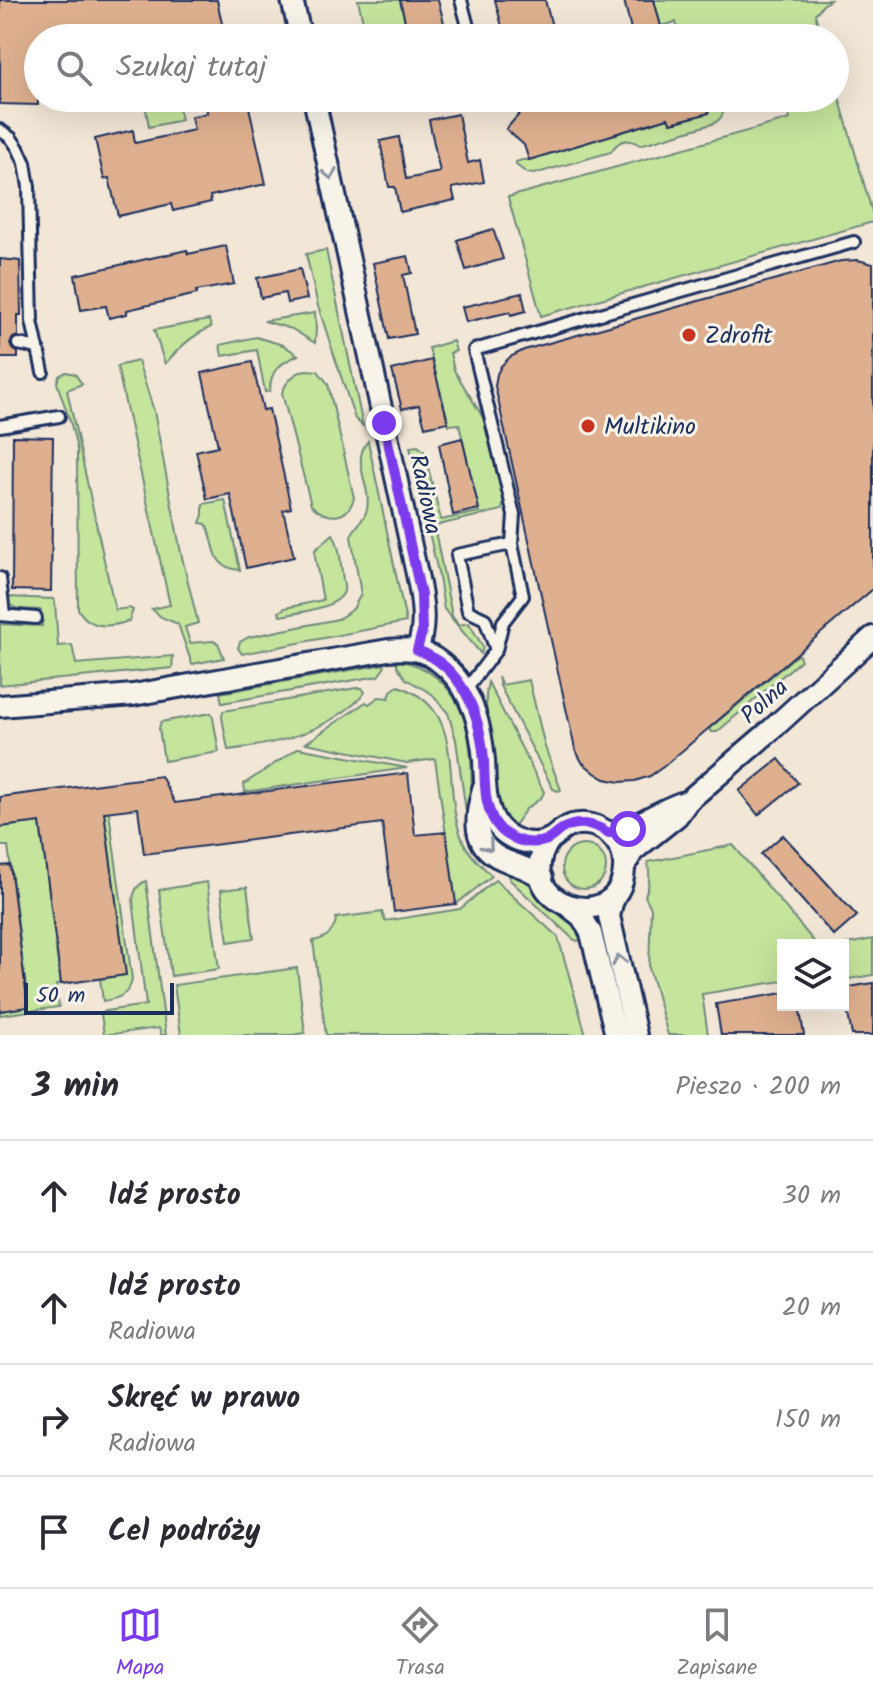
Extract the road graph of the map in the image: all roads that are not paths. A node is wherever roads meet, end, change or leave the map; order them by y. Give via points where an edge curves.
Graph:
1 (292, 0) edge
2 (461, 0) edge
3 (298, 24) edge
4 (467, 24) edge
5 (317, 112) edge
6 (0, 130) edge
7 (854, 242) dead end
8 (18, 344) dead end
9 (38, 348) junction
10 (43, 372) dead end
11 (59, 416) dead end
12 (0, 426) edge
13 (512, 544) junction
14 (0, 578) edge
15 (2, 615) edge
16 (36, 618) dead end
17 (873, 637) edge
18 (417, 650) junction
19 (496, 650) junction
20 (465, 691) junction
21 (0, 706) edge
22 (484, 785) junction
23 (688, 801) junction
24 (609, 833) junction
25 (550, 839) junction
26 (625, 865) junction
27 (542, 878) junction
28 (620, 886) junction
29 (568, 906) junction
30 (616, 1035) edge
31 (636, 1035) edge

1 - 3 street
2 - 4 lane
5 -> 18 street, Radiowa via 417,574 423,619
6 - 9 lane via 25,163 32,321
7 - 13 lane via 474,350 514,515
8 - 9 lane
9 - 10 lane
11 - 12 lane
13 - 19 lane via 523,596 503,622
13 - 19 lane via 457,555 468,611 485,619
14 - 15 lane
15 - 16 lane
17 - 23 street, Polna
18 - 20 street via 441,663
18 - 21 street via 388,650 133,695
19 - 20 lane
20 - 22 street via 481,740
22 - 25 street via 490,812 504,833 531,843
22 -> 27 street via 476,817 482,841 499,858
23 - 24 street, Polna
23 - 26 street, Polna via 633,851
24 - 25 street via 580,824
24 - 26 street
25 - 27 street via 541,858
26 - 28 street
27 - 29 street via 552,895
28 - 29 street via 597,906
31 -> 28 street via 609,916
29 - 30 street via 591,933

